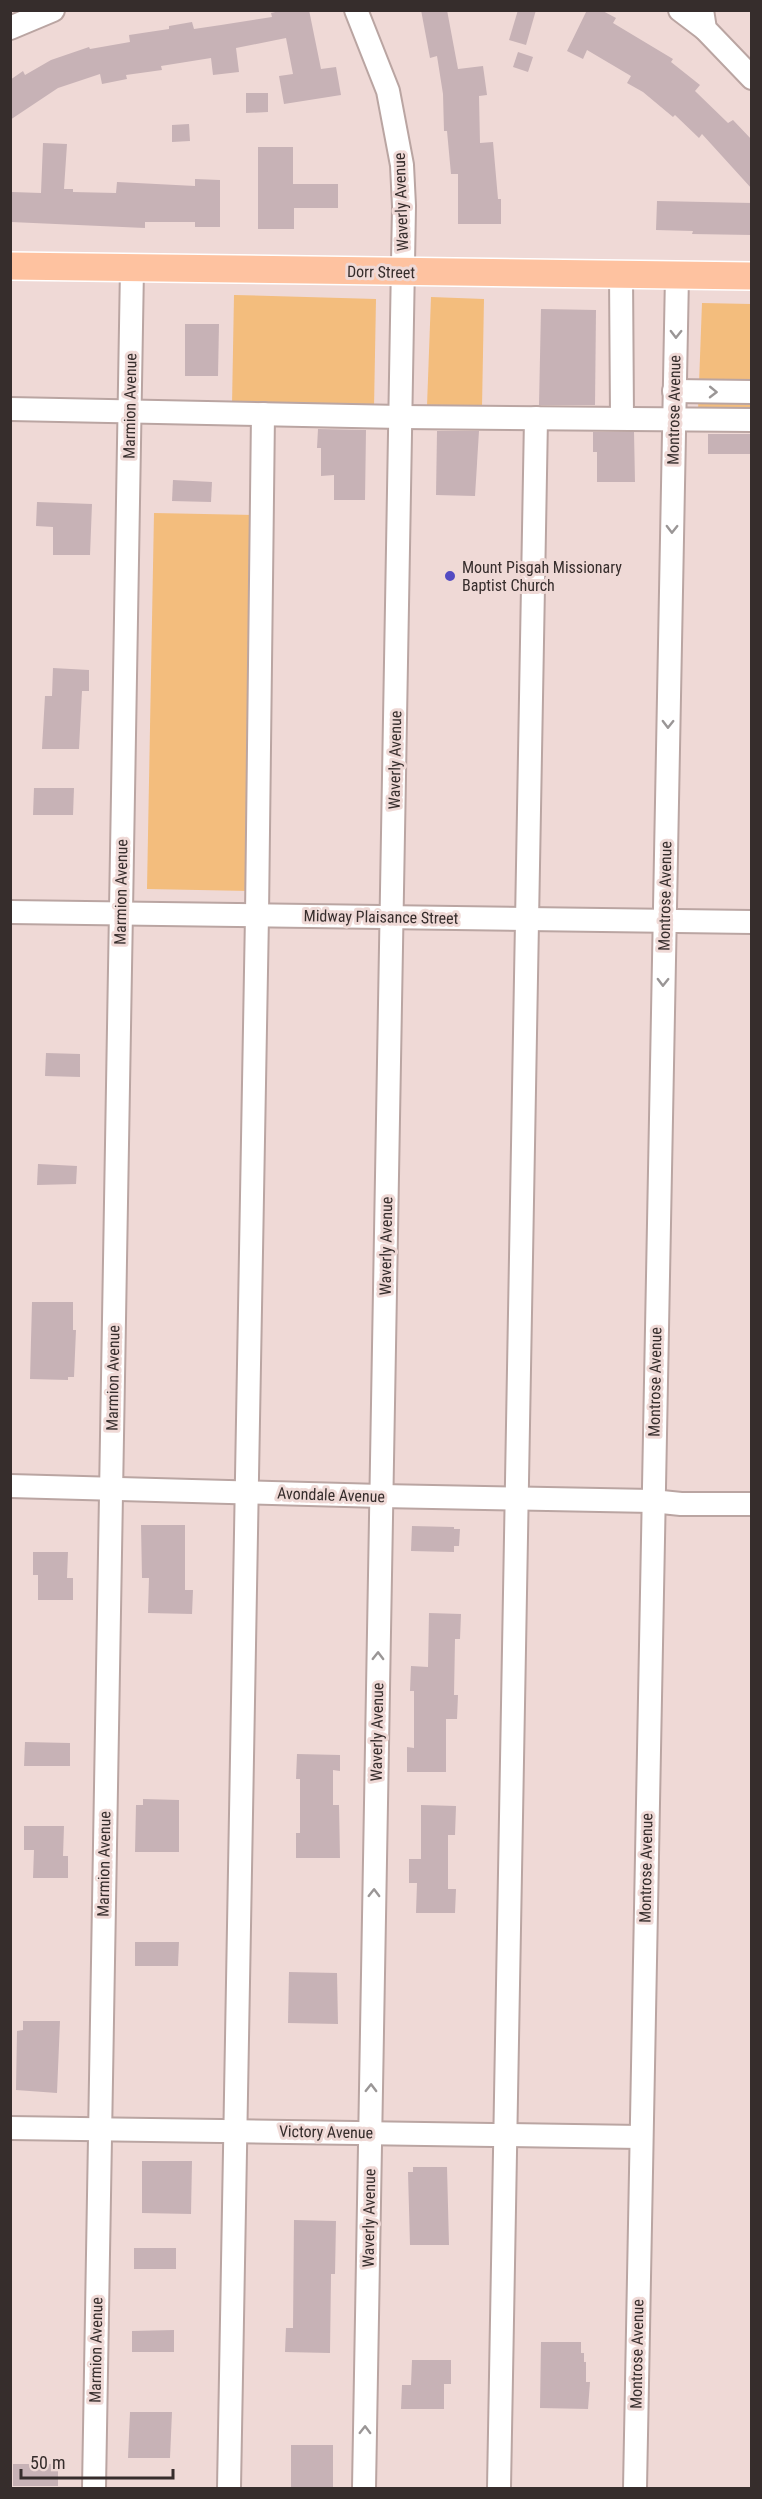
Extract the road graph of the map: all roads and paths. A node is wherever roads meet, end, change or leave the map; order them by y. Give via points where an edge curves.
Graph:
1 (53, 10) edge
2 (356, 10) edge
3 (680, 10) edge
4 (704, 20) edge
5 (10, 28) edge
6 (752, 78) edge
7 (10, 266) edge
8 (132, 268) junction
9 (403, 272) junction
10 (621, 274) junction
11 (677, 275) junction
12 (752, 276) edge
13 (674, 391) junction
14 (752, 392) edge
15 (10, 409) edge
16 (130, 411) junction
17 (263, 414) junction
18 (401, 417) junction
19 (536, 418) junction
20 (622, 418) junction
21 (674, 418) junction
22 (752, 420) edge
23 (10, 912) edge
24 (121, 913) junction
25 (257, 915) junction
26 (392, 917) junction
27 (528, 919) junction
28 (664, 921) junction
29 (752, 922) edge
30 (10, 1486) edge
31 (111, 1488) junction
32 (246, 1492) junction
33 (381, 1496) junction
34 (518, 1498) junction
35 (652, 1500) junction
36 (752, 1504) edge
37 (10, 2128) edge
38 (100, 2129) junction
39 (235, 2131) junction
40 (370, 2133) junction
41 (504, 2135) junction
42 (641, 2137) junction
43 (94, 2488) edge
44 (229, 2488) edge
45 (364, 2488) edge
46 (499, 2488) edge
47 (635, 2488) edge

1 - 5 street
2 - 9 street, Waverly Avenue via 388,91 396,126 403,181
3 - 4 street
4 - 6 street
7 - 8 main road, Dorr Street
8 - 9 main road, Dorr Street
8 - 16 street, Marmion Avenue
9 - 10 main road, Dorr Street
9 - 18 street, Waverly Avenue
10 - 11 main road, Dorr Street
10 - 20 street
11 - 12 main road, Dorr Street
11 -> 13 street, Montrose Avenue
13 -> 14 street
13 - 21 street, Montrose Avenue
15 - 16 street
16 - 17 street
16 - 24 street, Marmion Avenue
17 - 18 street
17 - 25 street
18 - 19 street
18 - 26 street, Waverly Avenue
19 - 20 street
19 - 27 street
20 - 21 street
21 - 22 street
21 -> 28 street, Montrose Avenue
23 - 24 street, Midway Plaisance Street
24 - 25 street, Midway Plaisance Street
24 - 31 street, Marmion Avenue
25 - 26 street, Midway Plaisance Street
25 - 32 street
26 - 27 street, Midway Plaisance Street
26 - 33 street, Waverly Avenue
27 - 28 street, Midway Plaisance Street
27 - 34 street
28 - 29 street, Midway Plaisance Street
28 -> 35 street, Montrose Avenue
30 - 31 street, Avondale Avenue
31 - 32 street, Avondale Avenue
31 - 38 street, Marmion Avenue
32 - 33 street, Avondale Avenue
32 - 39 street
33 - 34 street, Avondale Avenue
40 -> 33 street, Waverly Avenue
34 - 35 street, Avondale Avenue
34 - 41 street
35 - 36 street, Avondale Avenue
35 - 42 street, Montrose Avenue
37 - 38 street, Victory Avenue
38 - 39 street, Victory Avenue
38 - 43 street, Marmion Avenue
39 - 40 street, Victory Avenue
39 - 44 street
40 - 41 street, Victory Avenue
45 -> 40 street, Waverly Avenue
41 - 42 street, Victory Avenue
41 - 46 street
42 - 47 street, Montrose Avenue

